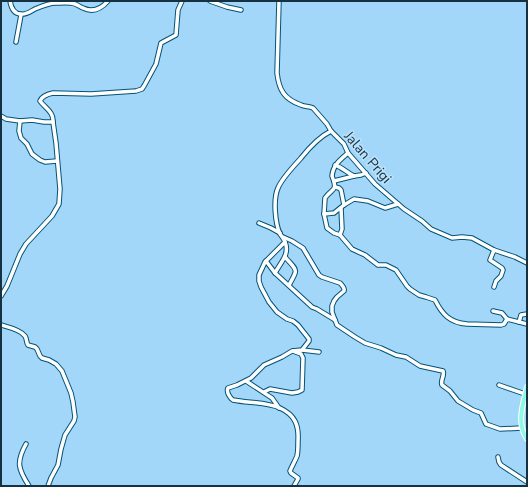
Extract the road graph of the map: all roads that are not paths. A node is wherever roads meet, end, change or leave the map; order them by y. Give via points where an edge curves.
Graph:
1 (10, 1) edge
2 (108, 1) edge
3 (182, 1) edge
4 (210, 1) edge
5 (279, 1) edge
6 (241, 10) dead end
7 (21, 14) junction
8 (16, 42) dead end
9 (1, 116) edge
10 (20, 121) junction
11 (53, 122) junction
12 (331, 131) junction
13 (348, 153) junction
14 (57, 161) junction
15 (335, 166) junction
16 (366, 173) junction
17 (354, 176) junction
18 (334, 181) junction
19 (335, 187) junction
20 (398, 204) junction
21 (344, 205) junction
22 (341, 208) junction
23 (324, 214) junction
24 (259, 223) dead end
25 (282, 235) junction
26 (340, 235) junction
27 (286, 242) junction
28 (494, 250) junction
29 (285, 257) junction
30 (266, 261) junction
31 (527, 263) edge
32 (275, 273) junction
33 (289, 285) junction
34 (494, 287) dead end
35 (1, 296) edge
36 (493, 311) dead end
37 (527, 314) edge
38 (507, 319) junction
39 (335, 320) junction
40 (519, 322) junction
41 (527, 324) edge
42 (1, 325) edge
43 (302, 350) junction
44 (292, 351) junction
45 (319, 352) dead end
46 (246, 381) junction
47 (499, 385) dead end
48 (527, 387) edge
49 (264, 392) junction
50 (525, 394) junction
51 (279, 408) junction
52 (522, 428) junction
53 (527, 439) edge
54 (26, 444) dead end
55 (498, 457) dead end
56 (527, 482) edge
57 (29, 486) edge
58 (48, 486) edge
59 (294, 486) edge

1 - 7 street via 13,10
2 - 7 street via 101,8 93,10 76,4 55,3
3 - 11 street via 178,10 176,36 161,42 156,64 142,89 91,94 48,94 40,101 50,111
4 - 6 street
5 - 12 street, Jalan Prigi via 277,73 281,90 290,100 313,108
7 - 8 street
9 - 10 street
10 - 11 street
10 - 14 street via 20,138 32,154 45,162
11 - 14 street
12 - 13 street, Jalan Prigi via 344,144
12 - 25 street via 305,153 278,187 276,218
13 - 15 street
13 - 16 street, Jalan Prigi
14 - 35 street via 59,204 52,216 26,244
15 - 17 street
15 - 18 street via 332,174
16 - 17 street
16 - 20 street, Jalan Prigi
17 - 18 street
18 - 19 street
19 - 21 street via 341,190
19 - 23 street via 325,198
20 - 21 street via 385,208 354,199
20 - 28 street, Jalan Prigi via 431,229 452,238 472,238
21 - 22 street
22 - 23 street via 334,213
22 - 26 street
23 - 26 street via 327,228
24 - 25 street
25 - 27 street
25 - 39 street via 303,248 319,275 340,283 344,288 332,306
26 - 38 street via 352,249 378,265 386,265 396,270 407,286 419,295 434,300 453,321 462,324 501,325
27 - 29 street
27 - 30 street
28 - 31 street, Jalan Prigi
28 - 34 street via 490,260 502,268 503,272
29 - 32 street
29 - 33 street via 296,269 296,274
30 - 32 street
30 - 43 street via 259,275 260,284 277,312 296,324 309,339
32 - 33 street
33 - 39 street via 312,307
36 - 38 street via 502,312
37 - 40 street via 521,315
38 - 40 street
39 - 52 street via 337,325 365,343 406,357 425,368 443,371 442,385 458,402 481,413 486,424 500,429
40 - 41 street
42 - 58 street via 22,333 28,345 37,349 42,358 56,364 63,373 72,397 74,421 65,436 57,469
43 - 44 street
43 - 45 street
44 - 46 street via 264,365
44 - 49 street via 301,354 303,358 302,390 290,393 270,389
46 - 49 street
46 - 51 street via 228,388 232,400
47 - 50 street
48 - 50 main road
49 - 51 street
50 - 52 main road via 521,414
51 - 59 street via 294,419 298,431 297,456 290,471 298,478
52 - 53 main road
54 - 57 street via 21,452 19,464
55 - 56 street via 501,465

